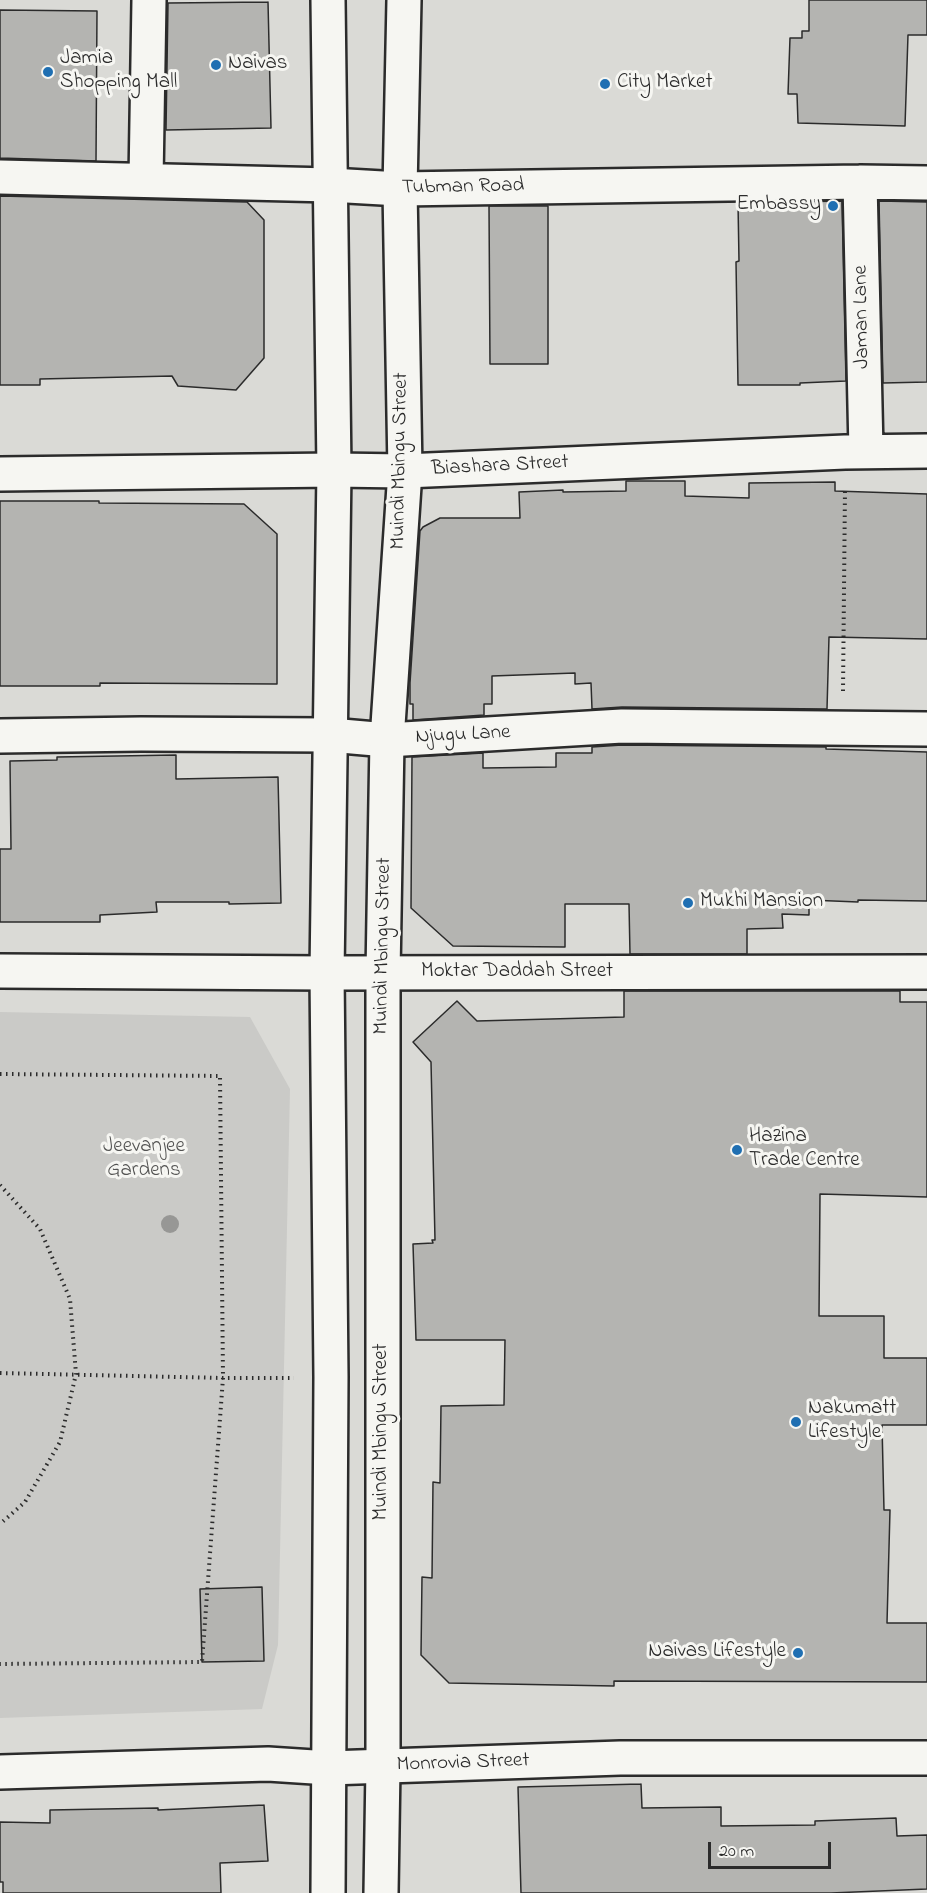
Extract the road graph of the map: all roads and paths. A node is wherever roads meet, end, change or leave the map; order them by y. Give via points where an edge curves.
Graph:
1 (149, 0) edge
2 (328, 0) edge
3 (404, 0) edge
4 (0, 177) edge
5 (146, 180) junction
6 (861, 182) junction
7 (927, 183) edge
8 (330, 185) junction
9 (400, 189) junction
10 (856, 451) junction
11 (927, 451) edge
12 (334, 470) junction
13 (405, 471) junction
14 (0, 474) edge
15 (843, 728) junction
16 (927, 729) edge
17 (330, 735) junction
18 (0, 736) edge
19 (387, 740) junction
20 (0, 971) edge
21 (927, 972) edge
22 (327, 973) junction
23 (383, 973) junction
24 (0, 1074) edge
25 (0, 1185) edge
26 (0, 1372) edge
27 (76, 1374) junction
28 (331, 1377) junction
29 (223, 1378) junction
30 (0, 1524) edge
31 (0, 1664) edge
32 (927, 1758) edge
33 (383, 1767) junction
34 (328, 1768) junction
35 (0, 1772) edge
36 (328, 1893) edge
37 (381, 1893) edge

1 - 5 street
2 - 8 street
3 - 9 street, Muindi Mbingu Street
4 - 5 street, Tubman Road
5 - 8 street, Tubman Road
6 - 7 street, Tubman Road
6 - 9 street, Tubman Road
6 - 10 street, Jaman Lane
8 - 9 street, Tubman Road
8 - 12 street
9 - 13 street, Muindi Mbingu Street
10 - 11 street, Biashara Street
10 - 13 street, Biashara Street
10 - 15 path
12 - 13 street, Biashara Street
12 - 14 street, Biashara Street
12 - 17 street
13 - 19 street, Muindi Mbingu Street
15 - 16 street, Njugu Lane
15 - 19 street, Njugu Lane via 622,726
17 - 18 street, Njugu Lane
17 - 19 street, Njugu Lane
17 - 22 street
19 - 23 street, Muindi Mbingu Street
20 - 22 street, Moktar Daddah Street
21 - 23 street, Moktar Daddah Street
22 - 23 street, Moktar Daddah Street
22 - 28 street
23 - 33 street, Muindi Mbingu Street
24 - 29 path via 220,1076
25 - 27 path via 40,1228 70,1299
26 - 27 path
27 - 29 path
27 - 30 path via 60,1442 25,1502
28 - 29 path
28 - 34 street
29 - 31 path via 202,1662
32 - 33 street, Monrovia Street via 620,1758
33 - 34 street, Monrovia Street
33 - 37 street, Muindi Mbingu Street
34 - 35 street, Monrovia Street via 268,1764
34 - 36 street

